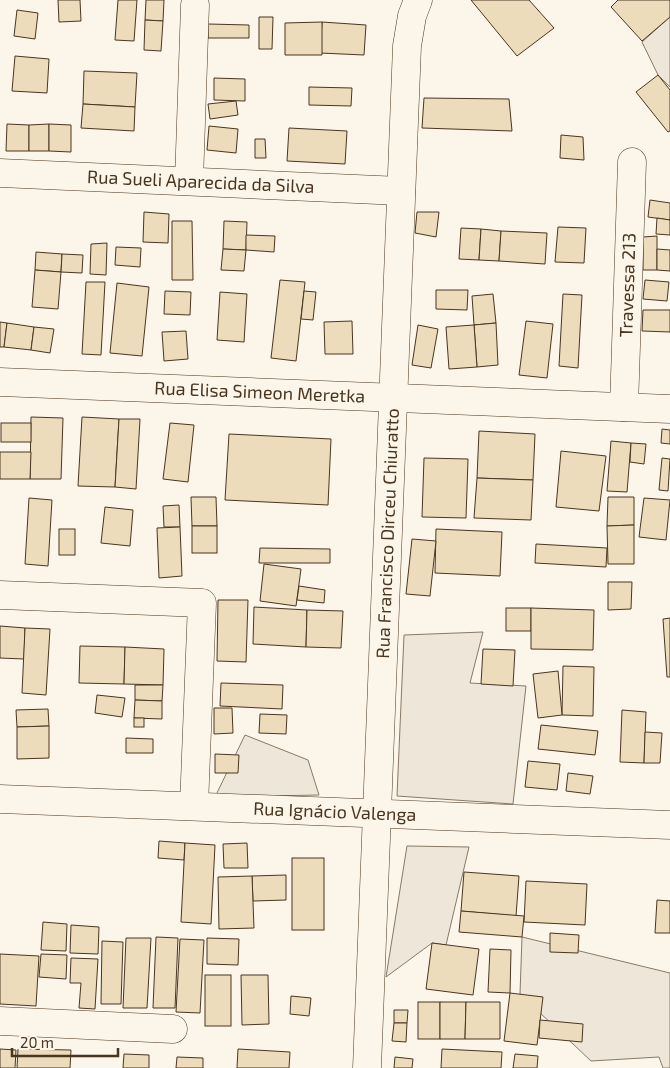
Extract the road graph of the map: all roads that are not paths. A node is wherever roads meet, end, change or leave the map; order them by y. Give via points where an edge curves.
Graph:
1 (418, 0) edge
2 (195, 5) dead end
3 (632, 162) dead end
4 (0, 173) edge
5 (189, 181) junction
6 (401, 191) junction
7 (0, 382) edge
8 (393, 398) junction
9 (624, 407) junction
10 (670, 409) edge
11 (0, 595) edge
12 (0, 799) edge
13 (194, 806) junction
14 (377, 814) junction
15 (670, 825) edge
16 (0, 1021) edge
17 (173, 1030) dead end
18 (367, 1068) edge

1 - 6 street, Rua Francisco Dirceu Chiuratto via 407,46
2 - 5 street
3 - 9 street, Travessa 213
4 - 5 street, Rua Sueli Aparecida da Silva
5 - 6 street, Rua Sueli Aparecida da Silva
6 - 8 street, Rua Francisco Dirceu Chiuratto
7 - 8 street, Rua Elisa Simeon Meretka
8 - 9 street, Rua Elisa Simeon Meretka
8 - 14 street, Rua Francisco Dirceu Chiuratto
9 - 10 street, Rua Elisa Simeon Meretka
11 - 13 street via 202,603
12 - 13 street, Rua Ignácio Valenga
13 - 14 street, Rua Ignácio Valenga
14 - 15 street, Rua Ignácio Valenga
14 - 18 street, Rua Francisco Dirceu Chiuratto
16 - 17 street

